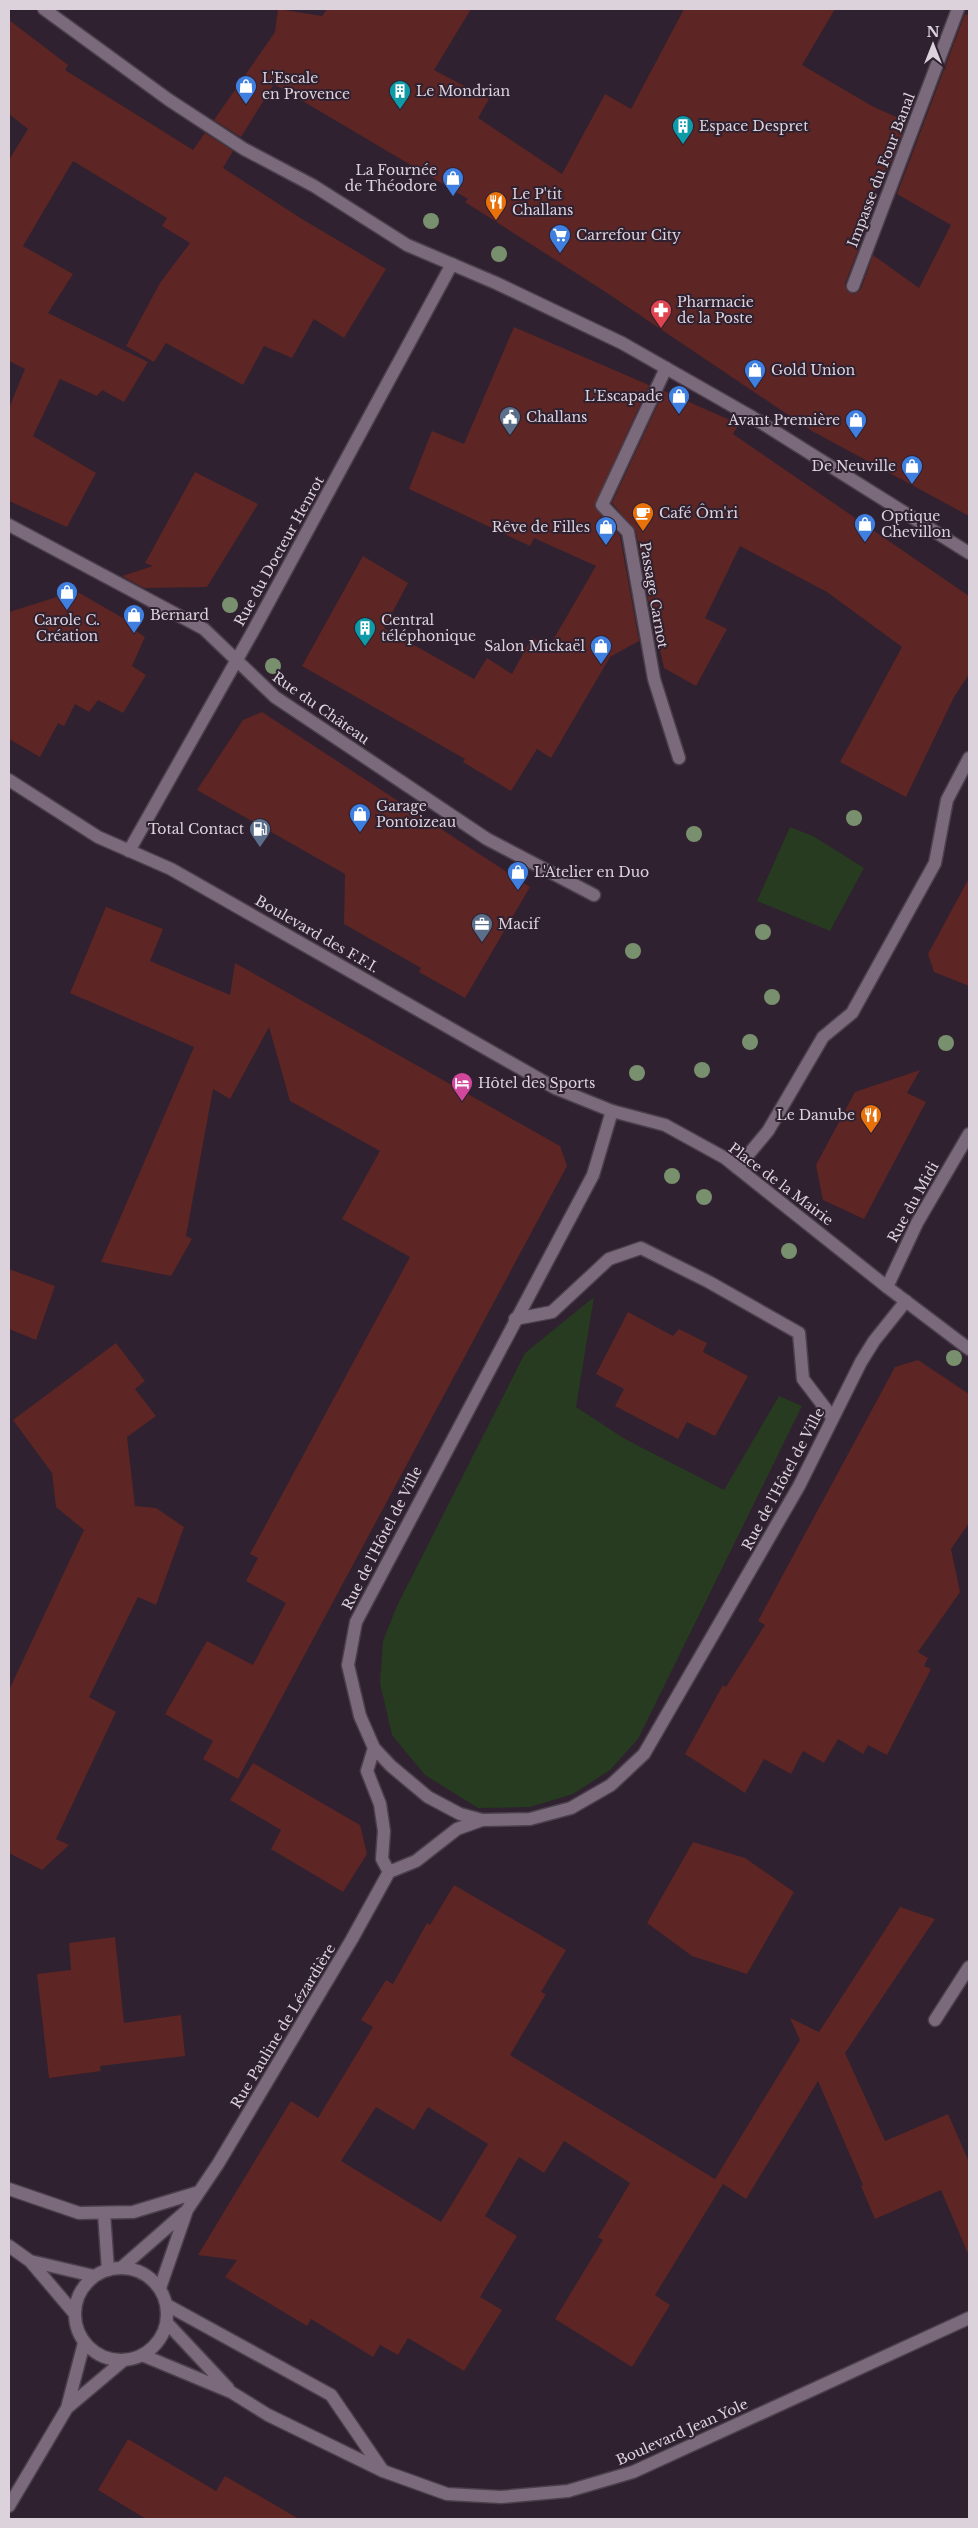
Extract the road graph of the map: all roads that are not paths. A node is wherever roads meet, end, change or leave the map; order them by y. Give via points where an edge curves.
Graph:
1 (44, 9) edge
2 (958, 9) edge
3 (452, 264) junction
4 (853, 286) dead end
5 (666, 368) junction
6 (9, 525) edge
7 (969, 553) edge
8 (236, 661) junction
9 (678, 758) dead end
10 (969, 758) edge
11 (9, 780) edge
12 (129, 851) junction
13 (594, 895) dead end
14 (612, 1111) junction
15 (969, 1134) edge
16 (737, 1168) junction
17 (887, 1287) junction
18 (906, 1301) junction
19 (515, 1319) junction
20 (969, 1349) edge
21 (832, 1418) junction
22 (374, 1748) junction
23 (482, 1820) junction
24 (389, 1872) junction
25 (969, 1967) edge
26 (935, 2020) dead end
27 (9, 2189) edge
28 (198, 2192) junction
29 (187, 2210) junction
30 (104, 2213) junction
31 (9, 2246) edge
32 (30, 2261) junction
33 (121, 2268) junction
34 (108, 2270) junction
35 (94, 2276) junction
36 (160, 2288) junction
37 (167, 2305) junction
38 (75, 2314) junction
39 (969, 2318) edge
40 (167, 2323) junction
41 (84, 2343) junction
42 (142, 2355) junction
43 (124, 2360) junction
44 (231, 2392) junction
45 (67, 2408) junction
46 (383, 2471) junction
47 (9, 2506) edge

1 - 3 street via 168,100 244,149 314,186 407,245
2 - 4 street, Impasse du Four Banal
3 - 5 street via 622,343
3 - 8 street, Rue du Docteur Henrot
5 - 7 street via 752,417
5 - 9 street, Passage Carnot via 602,505 628,532 654,679
6 - 8 street, Rue du Château via 204,629
8 - 12 street, Rue du Docteur Henrot
8 - 13 street, Rue du Château via 275,697 487,839
10 - 16 street via 947,800 935,863 852,1013 823,1037 768,1131
11 - 12 street, Boulevard des F.F.I. via 98,837
12 - 14 street, Boulevard des F.F.I. via 171,869 555,1088
14 - 16 street, Place de la Mairie via 666,1126
14 - 19 street, Rue de l'Hôtel de Ville via 593,1175
15 - 17 street, Rue du Midi via 917,1223
16 - 17 street, Place de la Mairie
17 - 18 street
18 - 20 street
18 - 21 street, Rue de l'Hôtel de Ville via 874,1341
19 - 21 street via 552,1312 609,1259 641,1248 798,1333 803,1379
19 - 22 street, Rue de l'Hôtel de Ville via 356,1622 348,1665 360,1716
21 - 23 street, Rue de l'Hôtel de Ville via 799,1486 644,1754 611,1785 571,1808 530,1819
22 - 23 street, Rue de l'Hôtel de Ville via 428,1797 460,1814
22 - 24 street via 367,1771 380,1804 384,1831 382,1859
23 - 24 street via 457,1829 416,1861
24 - 28 street, Rue Pauline de Lézardière via 342,1956
25 - 26 street
27 - 30 street via 80,2213
28 - 29 street, Rue Pauline de Lézardière
28 - 30 street via 133,2212
29 - 33 street, Rue Pauline de Lézardière
29 - 36 street, Rue Pauline de Lézardière
30 - 34 street
31 - 32 street
32 - 35 street
32 - 38 street
33 - 34 street
33 - 36 street via 143,2274
34 - 35 street
35 - 38 street via 77,2300
36 - 37 street
37 - 40 street
37 - 46 street via 331,2395
38 - 41 street via 77,2329
39 - 46 street, Boulevard Jean Yole via 633,2472 568,2491 502,2497 447,2494
40 - 42 street via 154,2347
40 - 44 street, Boulevard Jean Yole
41 - 43 street via 102,2356
41 - 45 street
42 - 43 street
42 - 44 street, Boulevard Jean Yole
43 - 45 street
44 - 46 street, Boulevard Jean Yole via 268,2415
45 - 47 street

